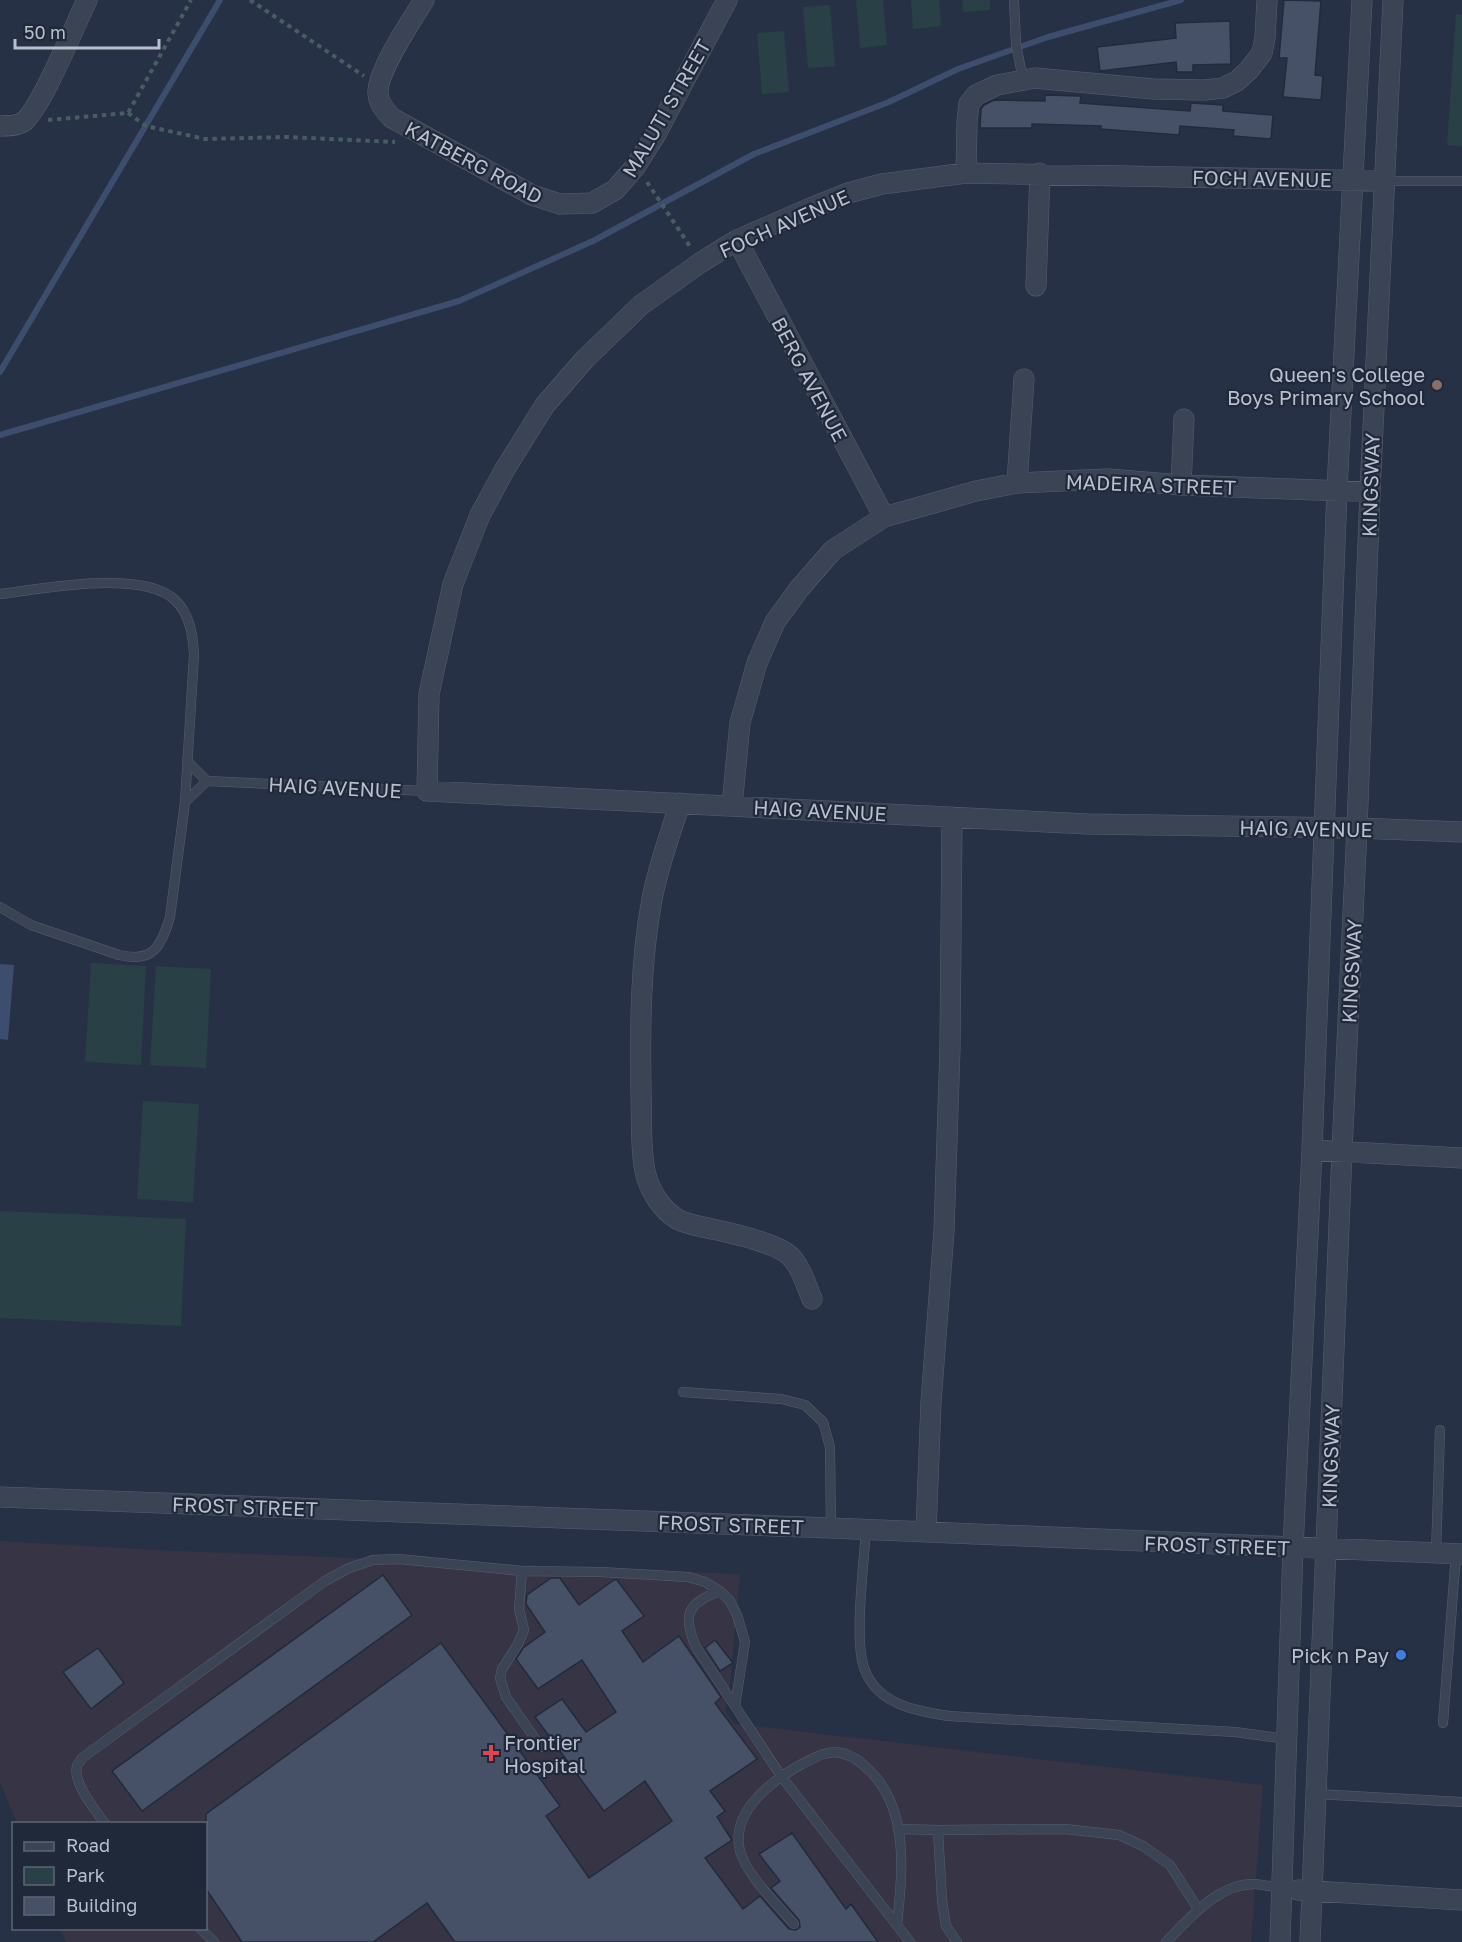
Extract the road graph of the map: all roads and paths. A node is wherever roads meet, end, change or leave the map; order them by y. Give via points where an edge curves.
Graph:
1 (87, 0) edge
2 (191, 0) edge
3 (250, 0) edge
4 (424, 0) edge
5 (727, 0) edge
6 (1014, 0) edge
7 (1267, 0) edge
8 (1362, 0) edge
9 (1393, 0) edge
10 (1021, 75) junction
11 (378, 86) junction
12 (128, 113) junction
13 (23, 122) junction
14 (0, 126) edge
15 (402, 142) dead end
16 (966, 173) junction
17 (1040, 173) junction
18 (1352, 179) junction
19 (1384, 181) junction
20 (1462, 181) edge
21 (650, 186) dead end
22 (592, 203) joint
23 (737, 240) junction
24 (700, 263) junction
25 (1035, 286) dead end
26 (1024, 379) dead end
27 (1184, 419) dead end
28 (1017, 483) junction
29 (1181, 485) junction
30 (1337, 490) junction
31 (1370, 492) junction
32 (884, 517) junction
33 (0, 594) edge
34 (187, 761) junction
35 (207, 781) junction
36 (427, 791) junction
37 (185, 802) junction
38 (680, 803) junction
39 (732, 806) junction
40 (952, 817) junction
41 (1325, 828) junction
42 (1358, 828) junction
43 (1462, 832) edge
44 (0, 907) edge
45 (1312, 1150) junction
46 (1342, 1151) junction
47 (1462, 1158) edge
48 (812, 1299) dead end
49 (682, 1392) dead end
50 (1440, 1430) dead end
51 (0, 1497) edge
52 (831, 1528) junction
53 (866, 1529) junction
54 (926, 1532) junction
55 (1293, 1548) junction
56 (1326, 1548) junction
57 (1436, 1553) junction
58 (1459, 1554) edge
59 (522, 1571) junction
60 (720, 1591) junction
61 (735, 1706) junction
62 (1443, 1723) dead end
63 (1287, 1739) junction
64 (541, 1747) dead end
65 (781, 1776) junction
66 (1316, 1794) junction
67 (1462, 1802) edge
68 (104, 1822) edge
69 (898, 1828) junction
70 (938, 1830) junction
71 (1283, 1889) junction
72 (1311, 1891) junction
73 (1462, 1900) edge
74 (1198, 1909) junction
75 (794, 1924) dead end
76 (897, 1925) junction
77 (201, 1930) edge
78 (214, 1942) edge
79 (910, 1942) edge
80 (957, 1942) edge
81 (1166, 1942) edge
82 (1280, 1942) edge
83 (1310, 1942) edge

1 - 13 street via 40,100
2 - 12 path
3 - 11 path
4 - 11 street
5 - 22 street, MALUTI STREET via 635,167 615,190
6 - 10 lane
7 - 10 street via 1262,53 1237,81 1223,88 1153,90
8 - 18 street, KINGSWAY
9 - 19 street, KINGSWAY
10 - 16 street via 976,95 969,104
11 - 22 street, KATBERG ROAD via 380,102 392,118 437,144 532,195 560,204
12 - 13 path
12 - 15 path via 146,126 205,139 287,137
13 - 14 street
16 - 17 street, FOCH AVENUE
16 - 23 street, FOCH AVENUE via 882,184 848,193
17 - 18 street, FOCH AVENUE
17 - 25 street
18 - 19 street, FOCH AVENUE
18 - 30 street, KINGSWAY
19 - 20 lane
19 - 31 street, KINGSWAY
21 - 24 path
23 - 24 street, FOCH AVENUE
23 - 32 street, BERG AVENUE
24 - 36 street, FOCH AVENUE via 641,305 545,405 480,515 453,584 429,694
26 - 28 street
27 - 29 street
28 - 29 street, MADEIRA STREET via 1108,478
28 - 32 street, MADEIRA STREET
29 - 30 street, MADEIRA STREET
30 - 31 street, MADEIRA STREET
30 - 41 street, KINGSWAY
31 - 42 street, KINGSWAY
32 - 39 street, MADEIRA STREET via 833,550 775,622 757,663 740,723
33 - 34 lane via 97,583 135,584 159,590 175,600 193,634
34 - 35 lane
34 - 37 lane
35 - 36 lane, HAIG AVENUE
35 - 37 lane
36 - 38 street, HAIG AVENUE
37 - 44 lane via 170,917 157,949 151,954 134,958 118,955 31,925
38 - 39 street, HAIG AVENUE
38 - 48 street via 652,897 645,948 640,1046 645,1171 658,1201 677,1218 788,1254
39 - 40 street, HAIG AVENUE
40 - 41 street, HAIG AVENUE
40 - 54 street via 951,1048 945,1219
41 - 42 street, HAIG AVENUE
41 - 45 street, KINGSWAY
42 - 43 street, HAIG AVENUE
42 - 46 street, KINGSWAY
45 - 46 street
45 - 55 street, KINGSWAY
46 - 47 street
46 - 56 street, KINGSWAY
49 - 52 lane via 805,1404 823,1422 830,1447
50 - 57 lane
51 - 52 street, FROST STREET
52 - 53 street, FROST STREET
53 - 54 street, FROST STREET
53 - 63 lane via 862,1655 873,1683 893,1700 948,1716 1235,1732
54 - 55 street, FROST STREET
55 - 56 street, FROST STREET
55 - 63 street, KINGSWAY
56 - 57 street, FROST STREET
56 - 66 street, KINGSWAY
57 - 58 street, FROST STREET
58 - 62 lane
59 - 60 lane via 688,1576
59 - 64 lane via 519,1609 524,1630 500,1678 506,1697
59 - 68 lane via 373,1560 325,1581 82,1758 77,1778
60 - 61 lane via 737,1615 745,1642
60 - 61 lane via 697,1602 687,1621 696,1647
61 - 65 lane
63 - 71 street, KINGSWAY
65 - 69 lane via 816,1756 832,1752 859,1760 890,1798
65 - 75 lane via 759,1794 745,1815 740,1850 749,1870
65 - 76 lane
66 - 67 lane
66 - 72 street, KINGSWAY
69 - 70 lane
69 - 76 lane via 902,1873
70 - 74 lane via 1065,1828 1119,1835 1170,1865
70 - 80 lane via 946,1926
71 - 72 street
71 - 74 lane via 1243,1885
71 - 82 street, KINGSWAY
72 - 73 street
72 - 83 street, KINGSWAY
74 - 81 lane
76 - 79 lane
77 - 78 lane

